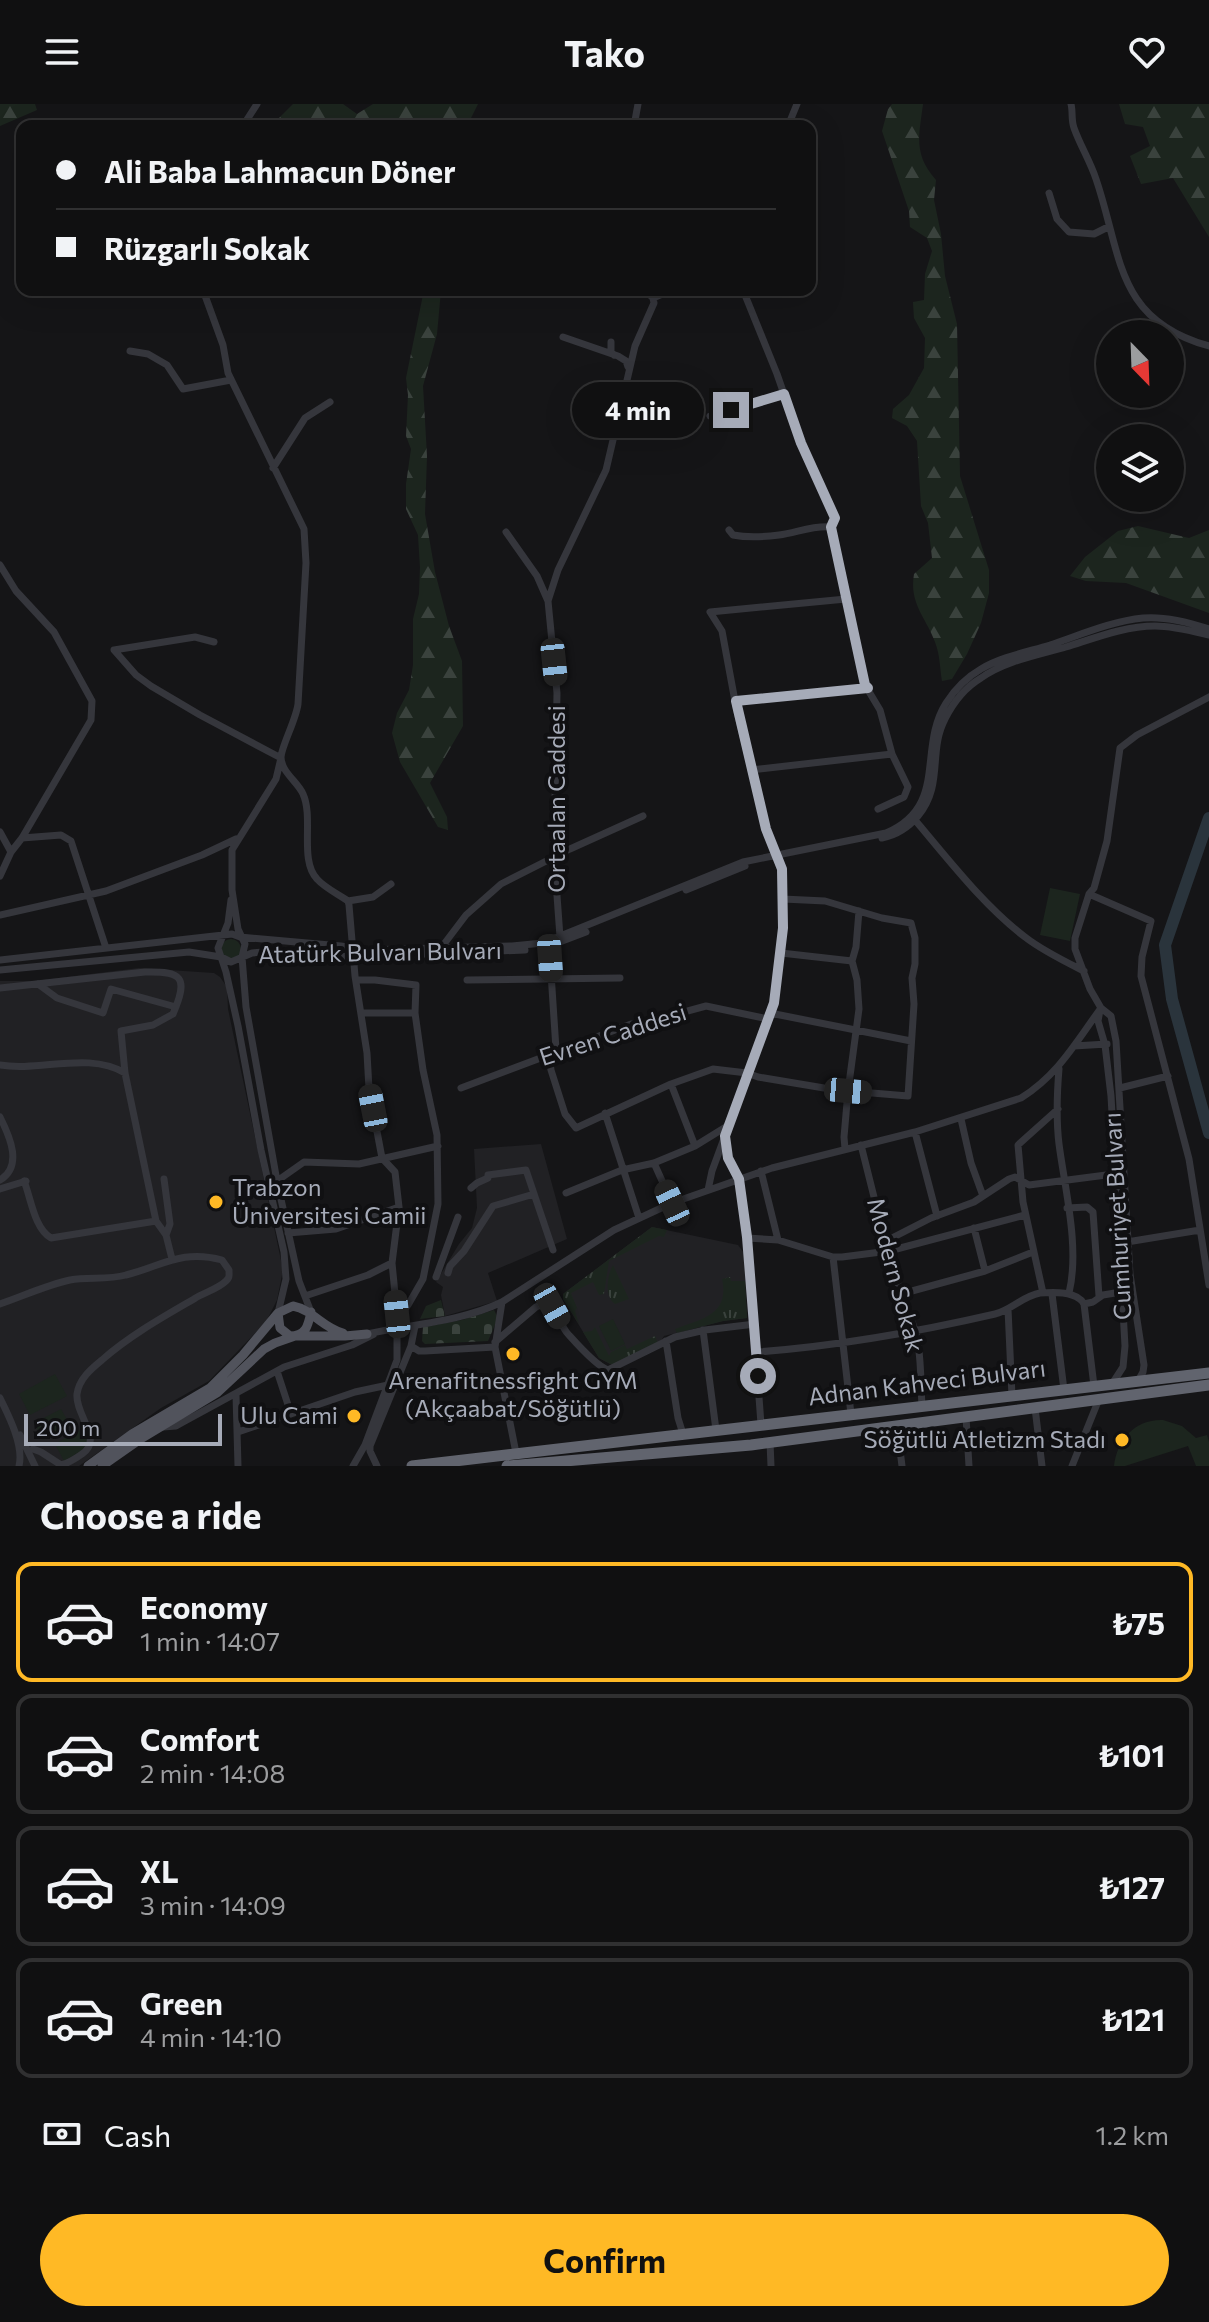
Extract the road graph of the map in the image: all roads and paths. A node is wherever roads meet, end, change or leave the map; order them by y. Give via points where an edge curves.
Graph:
1 (1071, 104) edge
2 (1049, 193) dead end
3 (1108, 227) junction
4 (205, 296) edge
5 (658, 296) edge
6 (745, 296) edge
7 (653, 298) joint
8 (563, 337) dead end
9 (611, 342) dead end
10 (1209, 346) edge
11 (130, 351) dead end
12 (614, 355) junction
13 (629, 369) junction
14 (231, 380) junction
15 (784, 394) junction
16 (330, 402) dead end
17 (710, 416) dead end
18 (273, 468) junction
19 (831, 527) junction
20 (729, 530) dead end
21 (506, 532) dead end
22 (0, 565) edge
23 (846, 599) junction
24 (548, 601) junction
25 (1209, 629) edge
26 (1209, 635) edge
27 (214, 642) dead end
28 (868, 688) junction
29 (1209, 697) edge
30 (736, 701) junction
31 (892, 754) junction
32 (281, 758) junction
33 (751, 770) junction
34 (878, 809) dead end
35 (643, 816) dead end
36 (915, 820) junction
37 (0, 832) edge
38 (22, 838) junction
39 (238, 838) junction
40 (11, 852) junction
41 (777, 856) junction
42 (554, 857) junction
43 (0, 876) edge
44 (391, 884) dead end
45 (232, 890) junction
46 (1089, 894) junction
47 (89, 896) junction
48 (783, 899) junction
49 (348, 901) junction
50 (859, 911) junction
51 (0, 915) edge
52 (224, 936) junction
53 (240, 937) junction
54 (558, 940) junction
55 (106, 948) junction
56 (441, 948) junction
57 (353, 952) junction
58 (781, 953) junction
59 (221, 957) junction
60 (242, 957) junction
61 (0, 960) edge
62 (852, 961) junction
63 (0, 970) edge
64 (1084, 971) junction
65 (620, 978) dead end
66 (551, 979) junction
67 (356, 980) junction
68 (467, 980) dead end
69 (37, 983) junction
70 (0, 986) edge
71 (176, 1007) junction
72 (1101, 1008) junction
73 (361, 1013) junction
74 (415, 1013) junction
75 (769, 1016) junction
76 (858, 1031) junction
77 (911, 1041) junction
78 (1116, 1041) junction
79 (1105, 1045) junction
80 (1074, 1046) junction
81 (553, 1054) junction
82 (0, 1065) edge
83 (1059, 1067) junction
84 (125, 1073) junction
85 (747, 1073) junction
86 (1168, 1076) junction
87 (671, 1084) junction
88 (461, 1088) dead end
89 (1120, 1088) junction
90 (848, 1091) junction
91 (1058, 1109) junction
92 (605, 1113) junction
93 (0, 1117) edge
94 (961, 1119) junction
95 (729, 1125) junction
96 (915, 1132) junction
97 (725, 1136) junction
98 (861, 1145) junction
99 (438, 1146) junction
100 (695, 1146) junction
101 (845, 1149) junction
102 (382, 1158) junction
103 (654, 1163) junction
104 (622, 1170) junction
105 (761, 1171) junction
106 (1114, 1174) junction
107 (164, 1179) dead end
108 (739, 1179) junction
109 (0, 1180) edge
110 (1020, 1180) junction
111 (1064, 1180) junction
112 (277, 1181) junction
113 (471, 1188) dead end
114 (0, 1189) edge
115 (708, 1190) junction
116 (566, 1193) dead end
117 (534, 1194) junction
118 (983, 1196) junction
119 (672, 1203) junction
120 (399, 1207) junction
121 (1067, 1208) junction
122 (1025, 1215) junction
123 (937, 1216) junction
124 (458, 1217) dead end
125 (639, 1218) junction
126 (156, 1221) junction
127 (974, 1228) junction
128 (1200, 1230) junction
129 (288, 1233) junction
130 (166, 1235) junction
131 (747, 1238) junction
132 (778, 1240) junction
133 (886, 1241) junction
134 (1127, 1242) junction
135 (553, 1250) dead end
136 (889, 1251) junction
137 (1033, 1252) junction
138 (833, 1257) junction
139 (172, 1259) junction
140 (392, 1263) junction
141 (985, 1271) junction
142 (448, 1273) dead end
143 (436, 1277) dead end
144 (1209, 1285) edge
145 (1121, 1292) junction
146 (1047, 1293) junction
147 (1069, 1293) junction
148 (901, 1294) junction
149 (305, 1296) junction
150 (1099, 1296) junction
151 (502, 1302) junction
152 (0, 1304) edge
153 (1084, 1304) junction
154 (1008, 1309) junction
155 (311, 1312) junction
156 (278, 1313) junction
157 (396, 1319) junction
158 (755, 1324) junction
159 (415, 1326) junction
160 (396, 1329) junction
161 (703, 1330) junction
162 (915, 1330) junction
163 (379, 1331) junction
164 (367, 1334) junction
165 (295, 1336) junction
166 (666, 1341) junction
167 (843, 1343) junction
168 (495, 1345) junction
169 (411, 1346) junction
170 (757, 1352) junction
171 (277, 1371) junction
172 (1209, 1373) edge
173 (1138, 1381) junction
174 (1112, 1384) junction
175 (388, 1385) junction
176 (1209, 1385) edge
177 (1094, 1386) junction
178 (1064, 1390) junction
179 (236, 1395) junction
180 (1012, 1396) junction
181 (0, 1398) edge
182 (1099, 1399) junction
183 (922, 1406) junction
184 (1035, 1408) junction
185 (7, 1413) junction
186 (291, 1414) junction
187 (851, 1414) junction
188 (966, 1417) junction
189 (761, 1424) junction
190 (897, 1426) junction
191 (162, 1427) junction
192 (716, 1430) junction
193 (238, 1432) junction
194 (683, 1434) junction
195 (770, 1442) junction
196 (33, 1449) dead end
197 (516, 1453) junction
198 (649, 1460) edge
199 (613, 1461) edge
200 (553, 1464) edge
201 (19, 1466) edge
202 (35, 1466) edge
203 (88, 1466) edge
204 (102, 1466) edge
205 (238, 1466) edge
206 (353, 1466) edge
207 (377, 1466) edge
208 (412, 1466) edge
209 (507, 1466) edge
210 (771, 1466) edge
211 (902, 1466) edge
212 (969, 1466) edge
213 (1042, 1466) edge
214 (1072, 1466) edge

1 - 3 street via 1072,124 1096,179
2 - 3 street via 1057,219 1069,232 1094,234
3 - 10 street via 1135,298 1163,326
4 - 14 street
5 - 7 street
6 - 15 street
7 - 13 street, Ortaalan Caddesi
8 - 12 street
9 - 12 street
11 - 14 street via 167,365 183,389
12 - 13 street
13 - 24 street, Ortaalan Caddesi via 606,470
14 - 18 street
15 - 17 street
15 - 19 street via 835,518
16 - 18 street via 305,418
18 - 32 street via 301,519 306,563 298,704
19 - 20 street via 745,538
19 - 23 street
21 - 24 street
22 - 38 street via 54,632 92,701 91,720
23 - 28 street
23 - 30 street via 710,612 722,631
24 - 42 street, Ortaalan Caddesi via 557,693
25 - 41 street, Atatürk Bulvarı Bulvarı via 1167,619 1134,619 993,662 961,683 940,713 926,793 908,821 886,833
26 - 36 street via 1144,626 988,673 961,695 944,720 932,793
27 - 32 street via 195,637 114,650 151,686
28 - 30 street
28 - 31 street
29 - 46 street via 1120,748 1107,841
30 - 33 street
31 - 33 street
31 - 34 street via 907,793
32 - 39 street via 276,779
32 - 49 street via 306,804 315,878
33 - 41 street
35 - 42 street
36 - 41 street, Atatürk Bulvarı Bulvarı via 892,836
36 - 64 street via 1003,919 1044,951
37 - 40 street
38 - 40 street
38 - 47 street via 61,835 71,841
39 - 45 street via 231,855
39 - 47 street
40 - 43 street
41 - 48 street
41 - 54 street, Atatürk Bulvarı Bulvarı
42 - 54 street, Ortaalan Caddesi
42 - 56 street via 488,894
44 - 49 street via 373,897
45 - 52 street
45 - 53 street
46 - 64 street via 1075,938
46 - 86 street via 1151,921 1140,969
47 - 51 street
47 - 55 street
48 - 50 street via 825,901
48 - 58 street
49 - 57 street
50 - 62 street
50 - 77 street via 911,923
52 - 53 street, Atatürk Bulvarı Bulvarı
52 - 55 street, Atatürk Bulvarı Bulvarı
52 - 59 street via 218,948
53 - 57 street, Atatürk Bulvarı Bulvarı
53 - 60 street via 245,944
54 - 56 street, Atatürk Bulvarı Bulvarı
54 - 57 street, Atatürk Bulvarı Bulvarı via 515,951
54 - 66 street, Ortaalan Caddesi via 551,951
55 - 61 street, Atatürk Bulvarı Bulvarı
56 - 57 street, Atatürk Bulvarı Bulvarı
57 - 60 street, Atatürk Bulvarı Bulvarı via 263,952
57 - 67 street
58 - 62 street
58 - 75 street
59 - 60 street, Atatürk Bulvarı Bulvarı via 231,962
59 - 63 street, Atatürk Bulvarı Bulvarı via 179,953
59 - 156 street via 284,1252 286,1279
60 - 112 street
62 - 76 street
64 - 72 street
65 - 66 street
66 - 68 street
66 - 81 street, Ortaalan Caddesi
67 - 73 street
67 - 74 street via 416,985
69 - 70 street
69 - 71 street via 57,998 103,1013 111,989
69 - 71 street via 165,971 181,982
71 - 84 street via 162,1021 121,1031
72 - 78 street, Cumhuriyet Bulvarı via 1111,1016
72 - 79 street, Cumhuriyet Bulvarı via 1098,1021
72 - 80 street
73 - 74 street
73 - 102 street
74 - 99 street
75 - 76 street, Evren Caddesi
75 - 81 street, Evren Caddesi via 699,1007 631,1024
75 - 85 street
76 - 77 street, Evren Caddesi
76 - 90 street
77 - 90 street via 908,1096
78 - 79 street
78 - 89 street, Cumhuriyet Bulvarı
79 - 80 street
79 - 106 street, Cumhuriyet Bulvarı
80 - 83 street
81 - 88 street, Evren Caddesi
81 - 92 street, Ortaalan Caddesi via 551,1070 561,1105 576,1128
82 - 84 street via 94,1064
83 - 91 street
83 - 94 street via 1021,1098
84 - 126 street
85 - 87 street via 713,1069
85 - 90 street
85 - 95 street
86 - 89 street
86 - 128 street
87 - 92 street
87 - 100 street
89 - 134 street, Cumhuriyet Bulvarı
90 - 101 street
91 - 110 street via 1018,1145
91 - 111 street
92 - 104 street
93 - 109 street via 13,1158 10,1173
94 - 96 street
94 - 118 street
95 - 97 street
95 - 100 street
96 - 98 street
96 - 123 street
97 - 108 street
97 - 115 street
98 - 101 street
98 - 133 street, Modern Sokak
99 - 102 street
99 - 157 street via 438,1204 426,1267
100 - 103 street
101 - 105 street
102 - 112 street via 352,1165 304,1162
102 - 120 street via 395,1172
103 - 104 street
103 - 119 street
104 - 116 street
104 - 125 street
105 - 108 street
105 - 132 street
106 - 111 street
106 - 145 street, Cumhuriyet Bulvarı
107 - 130 street via 170,1224
108 - 115 street
108 - 131 street
110 - 111 street via 1029,1185
110 - 118 street via 1009,1179
110 - 122 street
111 - 121 street
112 - 129 street
113 - 117 street via 488,1175 526,1170
114 - 126 street via 25,1181 39,1224 51,1238
115 - 119 street
117 - 135 street
117 - 142 street via 493,1206
118 - 123 street
119 - 125 street
120 - 129 street via 336,1229
120 - 140 street
121 - 147 street
121 - 150 street via 1087,1207 1093,1212
122 - 127 street
122 - 137 street
123 - 133 street
124 - 143 street
125 - 151 street
126 - 130 street
127 - 136 street
127 - 141 street
128 - 134 street
128 - 144 street
129 - 149 street
130 - 139 street
131 - 132 street
131 - 158 street
132 - 138 street
133 - 136 street, Modern Sokak
134 - 173 street, Cumhuriyet Bulvarı via 1144,1365
136 - 138 street
136 - 148 street, Modern Sokak
137 - 141 street
137 - 146 street
138 - 167 street
139 - 152 street via 119,1277 62,1282
139 - 196 street via 222,1260 228,1279 129,1340 85,1376 77,1401 92,1441 89,1450 61,1465
140 - 149 street
140 - 157 street
141 - 148 street
145 - 150 street
145 - 174 street, Cumhuriyet Bulvarı via 1125,1361
146 - 147 street
146 - 154 street
146 - 178 street
147 - 153 street
148 - 162 street, Modern Sokak
149 - 155 street
150 - 153 street
151 - 159 street
151 - 168 street
153 - 177 street
154 - 162 street
154 - 180 street
155 - 156 main road via 293,1306
155 - 164 main road via 335,1331
155 - 165 main road via 307,1330
156 - 165 main road via 283,1332
156 - 203 main road via 210,1388
157 - 160 street
158 - 161 street
158 - 170 street
159 - 160 street
159 - 169 street
160 - 163 street
160 - 175 street via 397,1360
161 - 166 street
161 - 192 street
162 - 167 street
162 - 183 street, Modern Sokak
163 - 164 street
163 - 171 street
164 - 165 main road
165 - 191 main road via 264,1349 217,1393
166 - 168 street via 604,1369 568,1335 545,1303
166 - 194 street
167 - 170 street
167 - 187 street
168 - 169 street via 425,1351
168 - 197 street
169 - 207 street via 370,1446
170 - 189 street
171 - 179 street
171 - 186 street
172 - 173 highway, Adnan Kahveci Bulvarı
173 - 174 highway, Adnan Kahveci Bulvarı
174 - 177 highway, Adnan Kahveci Bulvarı
175 - 186 street
175 - 206 street
176 - 182 highway, Adnan Kahveci Bulvarı
177 - 178 highway, Adnan Kahveci Bulvarı
178 - 180 highway, Adnan Kahveci Bulvarı
179 - 191 street via 176,1426
179 - 193 street
180 - 183 highway, Adnan Kahveci Bulvarı
181 - 185 street
182 - 184 highway, Adnan Kahveci Bulvarı
182 - 214 street
183 - 187 highway, Adnan Kahveci Bulvarı
184 - 188 highway, Adnan Kahveci Bulvarı
184 - 213 street
185 - 201 street via 19,1446
185 - 202 street
186 - 193 street
187 - 189 highway, Adnan Kahveci Bulvarı
188 - 190 highway, Adnan Kahveci Bulvarı
188 - 212 street
189 - 192 highway, Adnan Kahveci Bulvarı
190 - 195 highway, Adnan Kahveci Bulvarı
190 - 211 street
191 - 204 main road
192 - 194 highway, Adnan Kahveci Bulvarı
193 - 205 street
194 - 197 highway, Adnan Kahveci Bulvarı
195 - 198 highway, Adnan Kahveci Bulvarı
195 - 210 street
197 - 208 highway, Adnan Kahveci Bulvarı
198 - 199 highway, Adnan Kahveci Bulvarı
199 - 200 highway, Adnan Kahveci Bulvarı
200 - 209 highway, Adnan Kahveci Bulvarı

